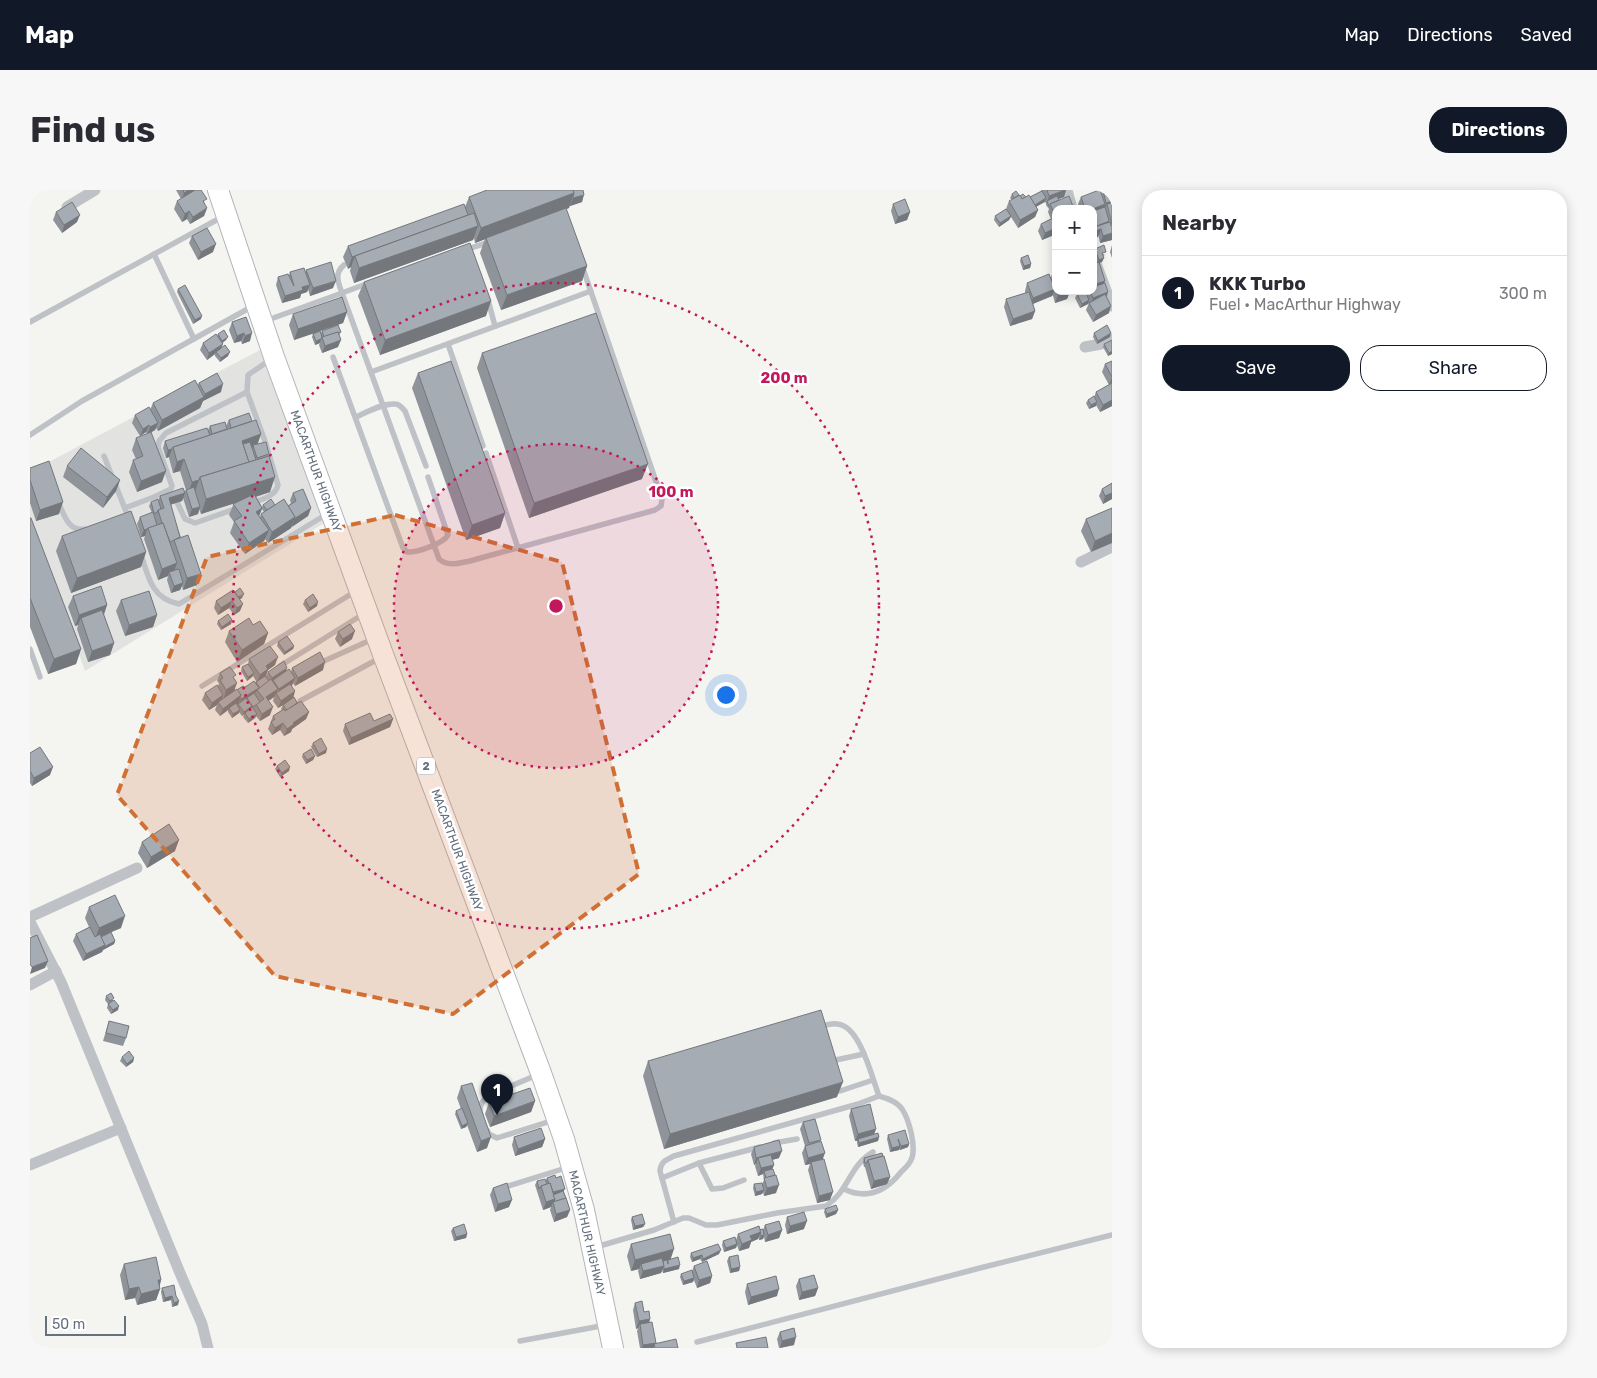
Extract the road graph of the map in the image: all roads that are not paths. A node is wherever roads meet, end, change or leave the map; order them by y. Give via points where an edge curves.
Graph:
1 (95, 190) edge
2 (218, 190) edge
3 (1067, 190) edge
4 (1071, 205) edge
5 (68, 207) edge
6 (226, 214) junction
7 (473, 248) junction
8 (154, 254) junction
9 (475, 256) edge
10 (344, 265) dead end
11 (1097, 267) edge
12 (485, 291) edge
13 (591, 291) junction
14 (342, 293) junction
15 (1112, 306) edge
16 (260, 312) junction
17 (30, 322) edge
18 (496, 326) junction
19 (194, 338) junction
20 (1112, 339) edge
21 (448, 344) junction
22 (1085, 347) dead end
23 (274, 357) junction
24 (333, 357) dead end
25 (371, 372) junction
26 (247, 392) junction
27 (384, 406) junction
28 (356, 417) junction
29 (30, 435) edge
30 (483, 446) edge
31 (486, 453) edge
32 (104, 456) dead end
33 (426, 466) dead end
34 (428, 477) dead end
35 (171, 489) junction
36 (56, 498) edge
37 (125, 508) junction
38 (330, 511) junction
39 (128, 516) junction
40 (119, 518) edge
41 (131, 525) edge
42 (93, 527) edge
43 (137, 544) edge
44 (434, 544) junction
45 (1112, 547) edge
46 (518, 548) junction
47 (1081, 562) dead end
48 (359, 589) junction
49 (367, 611) junction
50 (377, 638) junction
51 (30, 649) edge
52 (384, 656) junction
53 (324, 661) edge
54 (280, 666) edge
55 (40, 678) dead end
56 (202, 686) dead end
57 (300, 701) edge
58 (137, 868) dead end
59 (30, 916) edge
60 (30, 922) edge
61 (56, 971) junction
62 (30, 985) edge
63 (822, 1026) edge
64 (864, 1054) junction
65 (831, 1062) edge
66 (541, 1073) junction
67 (873, 1080) junction
68 (840, 1091) edge
69 (878, 1096) junction
70 (557, 1119) junction
71 (121, 1128) junction
72 (797, 1139) dead end
73 (873, 1152) dead end
74 (699, 1163) junction
75 (30, 1165) edge
76 (572, 1166) junction
77 (662, 1178) junction
78 (744, 1180) dead end
79 (499, 1189) edge
80 (844, 1189) junction
81 (674, 1222) junction
82 (1112, 1235) edge
83 (592, 1248) junction
84 (608, 1325) junction
85 (520, 1341) dead end
86 (698, 1342) dead end
87 (208, 1348) edge
88 (613, 1348) edge

1 - 5 street
2 - 6 highway, MACARTHUR HIGHWAY / 2
3 - 4 street
6 - 8 lane
6 - 16 highway, MACARTHUR HIGHWAY / 2
7 - 9 lane
7 - 13 lane via 566,219
7 - 14 lane
8 - 17 lane
8 - 19 lane
10 - 14 lane via 337,279
11 - 15 street
12 - 18 lane
13 - 18 lane
13 - 46 lane via 662,499 661,506
14 - 16 lane
14 - 25 lane
16 - 19 lane
16 - 23 highway, MACARTHUR HIGHWAY / 2
18 - 21 lane
19 - 29 lane via 82,401
20 - 22 street
21 - 25 lane
21 - 30 lane
23 - 26 lane via 248,375
23 - 38 highway, MACARTHUR HIGHWAY / 2
24 - 28 lane
25 - 27 lane
26 - 35 lane via 166,433 159,440 158,447
26 - 35 lane via 266,444 278,485 276,491 195,523 185,519
27 - 28 lane
27 - 33 lane via 396,404 405,411
27 - 44 lane
28 - 44 lane via 403,548 411,552
31 - 46 lane
32 - 37 lane
34 - 44 lane via 448,535
35 - 37 lane
36 - 42 lane via 67,521 75,529
37 - 39 lane
38 - 43 lane via 179,604 161,597 154,588
38 - 48 highway, MACARTHUR HIGHWAY / 2
39 - 40 lane
39 - 41 lane
44 - 46 lane via 441,561 453,564
45 - 47 street
48 - 49 highway, MACARTHUR HIGHWAY / 2
48 - 56 lane
49 - 50 highway, MACARTHUR HIGHWAY / 2
49 - 54 lane
50 - 52 highway, MACARTHUR HIGHWAY / 2
50 - 53 lane
51 - 55 lane
52 - 57 lane
52 - 66 highway, MACARTHUR HIGHWAY / 2
58 - 59 street
60 - 61 street
61 - 62 street
61 - 71 street
63 - 64 lane via 838,1024 845,1027 856,1037
64 - 65 lane
64 - 67 lane
66 - 70 highway, MACARTHUR HIGHWAY / 2
66 - 70 lane via 487,1096 480,1111 483,1124 489,1134 497,1138
67 - 68 lane
67 - 69 lane
69 - 77 lane via 674,1156 661,1165
69 - 80 lane via 902,1108 914,1148 911,1160 886,1188 856,1194
70 - 76 highway, MACARTHUR HIGHWAY / 2
71 - 75 street
71 - 87 street via 196,1310
72 - 74 lane
73 - 80 lane via 858,1164
74 - 77 lane
74 - 78 lane via 712,1189
76 - 79 lane
76 - 83 highway, MACARTHUR HIGHWAY / 2
77 - 81 lane
80 - 81 lane via 826,1206 814,1209 717,1225 706,1225 689,1218
81 - 83 lane
82 - 86 lane
83 - 84 highway, MACARTHUR HIGHWAY / 2
84 - 85 lane
84 - 88 highway, MACARTHUR HIGHWAY / 2

